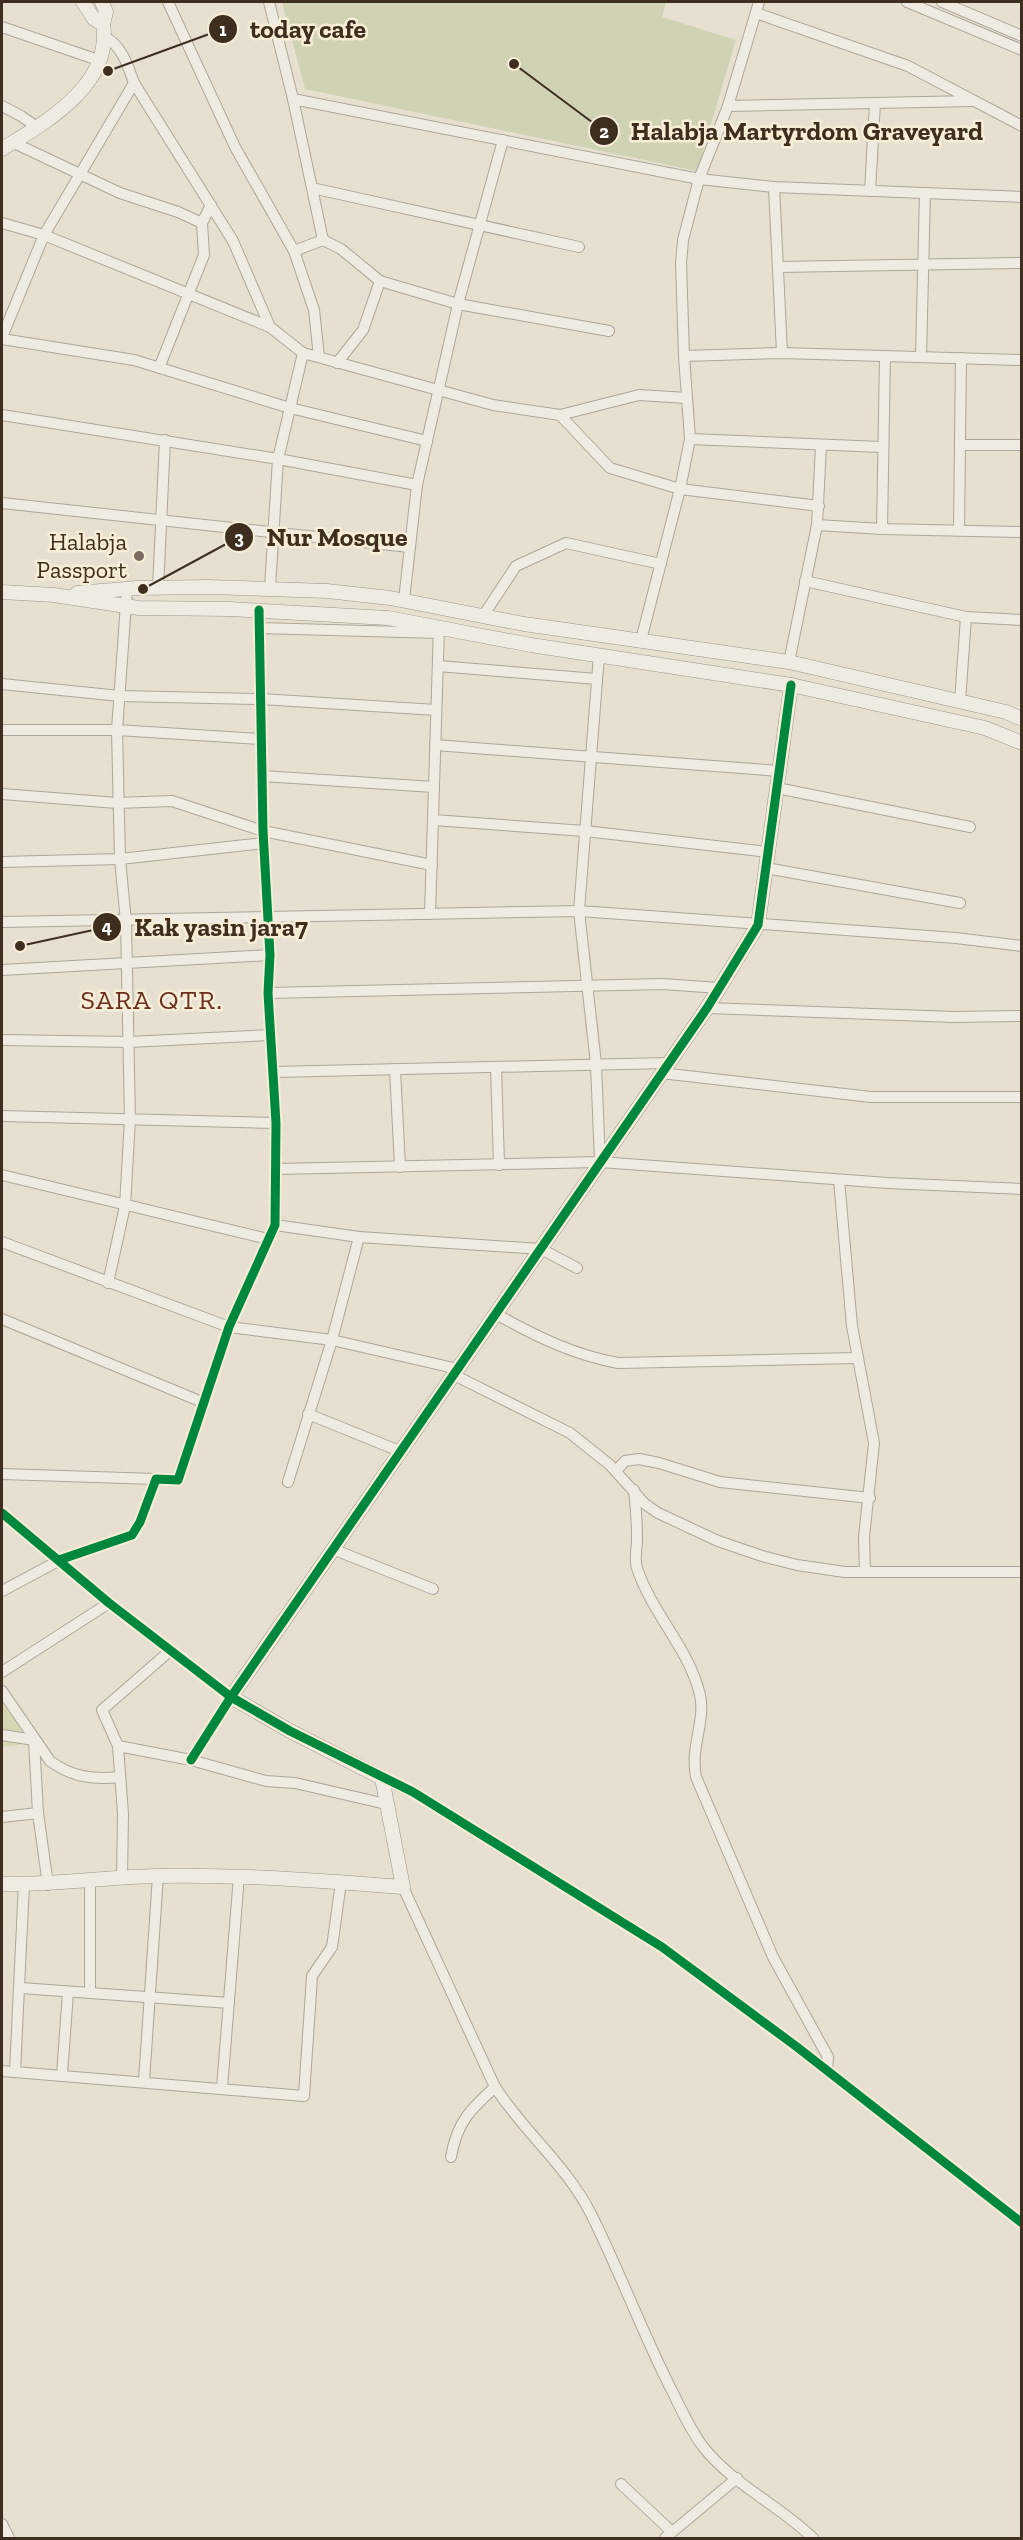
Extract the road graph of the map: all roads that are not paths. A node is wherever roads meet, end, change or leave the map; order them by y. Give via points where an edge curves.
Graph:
1 (83, 2) edge
2 (102, 2) edge
3 (168, 2) edge
4 (269, 2) edge
5 (759, 2) edge
6 (907, 2) edge
7 (942, 2) edge
8 (756, 13) junction
9 (2, 27) edge
10 (104, 31) junction
11 (1022, 36) edge
12 (1022, 50) edge
13 (101, 61) junction
14 (134, 83) junction
15 (293, 99) junction
16 (975, 101) junction
17 (875, 103) junction
18 (2, 106) edge
19 (728, 106) junction
20 (1022, 126) edge
21 (37, 128) junction
22 (503, 140) junction
23 (7, 146) edge
24 (81, 173) junction
25 (699, 179) junction
26 (312, 188) junction
27 (774, 188) junction
28 (870, 191) junction
29 (925, 194) junction
30 (1022, 197) edge
31 (211, 205) junction
32 (2, 223) edge
33 (202, 224) junction
34 (480, 225) junction
35 (44, 235) junction
36 (323, 240) junction
37 (579, 247) dead end
38 (294, 251) junction
39 (1022, 263) edge
40 (922, 265) junction
41 (778, 267) junction
42 (380, 281) junction
43 (188, 293) junction
44 (458, 304) junction
45 (270, 327) junction
46 (609, 331) dead end
47 (2, 338) edge
48 (303, 353) junction
49 (782, 353) junction
50 (684, 356) junction
51 (885, 356) junction
52 (320, 357) junction
53 (921, 357) junction
54 (961, 358) junction
55 (1022, 360) edge
56 (337, 363) junction
57 (159, 368) junction
58 (438, 392) junction
59 (687, 398) junction
60 (290, 408) junction
61 (2, 415) edge
62 (560, 415) junction
63 (690, 439) junction
64 (165, 440) junction
65 (427, 441) junction
66 (820, 445) junction
67 (960, 445) junction
68 (1022, 445) edge
69 (881, 447) junction
70 (278, 459) junction
71 (417, 485) junction
72 (680, 489) junction
73 (2, 503) edge
74 (819, 506) junction
75 (160, 519) junction
76 (817, 525) junction
77 (882, 529) junction
78 (960, 529) junction
79 (273, 532) junction
80 (1022, 532) edge
81 (409, 547) junction
82 (661, 564) junction
83 (805, 581) junction
84 (158, 588) junction
85 (270, 588) junction
86 (127, 589) junction
87 (2, 592) edge
88 (54, 595) junction
89 (404, 600) junction
90 (126, 606) junction
91 (259, 610) junction
92 (483, 616) junction
93 (966, 617) junction
94 (1022, 620) edge
95 (259, 627) junction
96 (439, 630) junction
97 (640, 640) junction
98 (661, 642) junction
99 (599, 656) junction
100 (789, 662) junction
101 (659, 663) junction
102 (438, 666) junction
103 (597, 679) junction
104 (2, 684) edge
105 (791, 685) junction
106 (120, 696) junction
107 (261, 699) junction
108 (960, 702) junction
109 (436, 710) junction
110 (1022, 719) edge
111 (2, 730) edge
112 (117, 730) junction
113 (261, 739) junction
114 (1022, 743) edge
115 (435, 745) junction
116 (591, 756) junction
117 (780, 771) junction
118 (262, 776) junction
119 (434, 787) junction
120 (777, 788) junction
121 (2, 794) edge
122 (117, 802) junction
123 (433, 820) junction
124 (970, 827) dead end
125 (263, 831) junction
126 (585, 831) junction
127 (264, 843) junction
128 (768, 852) junction
129 (120, 859) junction
130 (2, 862) edge
131 (432, 865) junction
132 (766, 868) junction
133 (960, 903) dead end
134 (579, 911) junction
135 (430, 914) junction
136 (268, 917) junction
137 (2, 922) edge
138 (126, 922) junction
139 (758, 925) junction
140 (1022, 946) edge
141 (270, 955) junction
142 (127, 965) junction
143 (2, 970) edge
144 (587, 986) junction
145 (719, 988) junction
146 (268, 993) junction
147 (707, 1008) junction
148 (1022, 1016) edge
149 (271, 1035) junction
150 (2, 1040) edge
151 (129, 1042) junction
152 (596, 1064) junction
153 (496, 1067) junction
154 (664, 1068) junction
155 (396, 1069) junction
156 (274, 1072) junction
157 (1022, 1097) edge
158 (2, 1116) edge
159 (130, 1119) junction
160 (276, 1124) junction
161 (600, 1162) junction
162 (499, 1165) junction
163 (400, 1167) junction
164 (276, 1169) junction
165 (2, 1175) edge
166 (839, 1180) junction
167 (1022, 1190) edge
168 (125, 1206) junction
169 (275, 1225) junction
170 (359, 1237) junction
171 (268, 1239) junction
172 (2, 1242) edge
173 (540, 1249) junction
174 (577, 1268) dead end
175 (108, 1282) junction
176 (496, 1314) junction
177 (2, 1319) edge
178 (229, 1327) junction
179 (332, 1340) junction
180 (857, 1358) junction
181 (456, 1372) junction
182 (202, 1402) junction
183 (308, 1414) junction
184 (402, 1452) junction
185 (616, 1471) junction
186 (2, 1474) edge
187 (156, 1479) junction
188 (288, 1482) dead end
189 (634, 1490) junction
190 (870, 1498) junction
191 (2, 1513) edge
192 (334, 1550) junction
193 (59, 1560) junction
194 (865, 1571) junction
195 (1022, 1572) edge
196 (433, 1589) dead end
197 (2, 1591) edge
198 (109, 1603) junction
199 (171, 1650) junction
200 (2, 1671) edge
201 (2, 1691) edge
202 (231, 1697) junction
203 (2, 1735) edge
204 (34, 1740) junction
205 (118, 1746) junction
206 (191, 1760) junction
207 (120, 1777) junction
208 (382, 1778) junction
209 (386, 1804) junction
210 (38, 1813) junction
211 (2, 1817) edge
212 (158, 1876) junction
213 (239, 1876) junction
214 (122, 1877) junction
215 (90, 1881) junction
216 (341, 1882) junction
217 (2, 1884) edge
218 (24, 1884) junction
219 (48, 1885) junction
220 (403, 1887) junction
221 (21, 1988) junction
222 (68, 1992) junction
223 (90, 1993) junction
224 (149, 1997) junction
225 (229, 2003) junction
226 (2, 2071) edge
227 (827, 2071) junction
228 (15, 2072) junction
229 (62, 2075) junction
230 (144, 2081) junction
231 (495, 2087) junction
232 (222, 2088) junction
233 (451, 2157) dead end
234 (1022, 2223) edge
235 (737, 2478) junction
236 (621, 2484) dead end
237 (2, 2524) edge
238 (668, 2535) edge
239 (9, 2538) edge
240 (813, 2538) edge

1 - 10 main road
2 - 10 main road via 106,12
3 - 38 street via 235,147
4 - 15 street
5 - 8 street
6 - 12 street
7 - 11 street
8 - 16 street via 908,66
8 - 19 street
9 - 13 street
10 - 13 main road
10 - 14 street via 115,44
13 - 21 main road via 80,91
14 - 24 street
14 - 31 street
15 - 22 street
15 - 26 street
16 - 17 street
16 - 20 street
17 - 19 street
17 - 28 street
18 - 21 street
19 - 25 street
21 - 23 main road
22 - 25 street
22 - 34 street
23 - 24 street
24 - 33 street via 120,193
24 - 35 street
25 - 27 street
25 - 50 street via 681,251
26 - 34 street
26 - 36 street
27 - 28 street
27 - 41 street
28 - 29 street
29 - 30 street
29 - 40 street
31 - 33 street
31 - 45 street via 233,241
32 - 35 street
33 - 43 street via 204,255
34 - 37 street
34 - 44 street
35 - 43 street
35 - 47 street
36 - 38 street
36 - 42 street via 341,249
38 - 52 street via 314,310
39 - 40 street
40 - 41 street
40 - 53 street
41 - 49 street
42 - 44 street
42 - 56 street via 363,330
43 - 45 street
43 - 57 street
44 - 46 street
44 - 58 street
45 - 48 street
47 - 57 street via 134,360
48 - 52 street
48 - 60 street
49 - 50 street
49 - 51 street
50 - 59 street
51 - 53 street
51 - 69 street
52 - 56 street
53 - 54 street
54 - 55 street
54 - 67 street
56 - 58 street
57 - 60 street
58 - 62 street
58 - 65 street
59 - 62 street via 639,395
59 - 63 street
60 - 65 street
60 - 70 street
61 - 64 street
62 - 72 street via 610,468
63 - 66 street
63 - 72 street
64 - 70 street
64 - 75 street
65 - 71 street
66 - 69 street
66 - 74 street
67 - 68 street
67 - 78 street
69 - 77 street
70 - 71 street
70 - 79 street
71 - 81 street
72 - 74 street
72 - 82 street
73 - 75 street
74 - 76 street
75 - 79 street
75 - 84 street
76 - 77 street
76 - 83 street
77 - 78 street
78 - 80 street
79 - 81 street
79 - 85 street
81 - 89 street
82 - 92 street via 566,543 516,566
82 - 97 street
83 - 93 street
83 - 100 street
84 - 85 main road
84 - 86 main road
85 - 89 main road
86 - 88 main road
86 - 90 street
87 - 88 main road
88 - 90 main road
89 - 92 main road
90 - 91 main road
90 - 106 street
91 - 95 street
91 - 96 main road via 388,618
92 - 97 main road
93 - 94 street
93 - 108 street
95 - 96 street
95 - 107 street
96 - 99 main road
96 - 102 street
97 - 98 main road
98 - 100 main road
98 - 101 main road
99 - 101 main road
99 - 103 street
100 - 108 main road
101 - 105 main road
102 - 103 street
102 - 109 street
103 - 116 street
104 - 106 street
105 - 114 main road via 985,728
105 - 117 main road
106 - 107 street
106 - 112 street
107 - 109 street
107 - 113 street
108 - 110 main road
109 - 115 street
111 - 112 street
112 - 113 street
112 - 122 street
113 - 118 street
115 - 116 street
115 - 119 street
116 - 117 street
116 - 126 street
117 - 120 main road
118 - 119 street
118 - 125 street
119 - 123 street
120 - 124 street
120 - 128 main road
121 - 122 street
122 - 125 street via 172,801
122 - 129 street
123 - 126 street
123 - 131 street
125 - 127 street
125 - 131 street
126 - 128 street
126 - 134 street
127 - 129 street
127 - 136 street
128 - 132 main road
129 - 130 street
129 - 138 street
131 - 135 street
132 - 133 street
132 - 139 main road
134 - 135 street
134 - 139 street
134 - 144 street
135 - 136 street
136 - 138 street
136 - 141 street
137 - 138 street
138 - 142 street
139 - 140 street
139 - 145 main road
141 - 142 street
141 - 146 street
142 - 143 street
142 - 151 street
144 - 145 street via 663,984
144 - 146 street
144 - 152 street
145 - 147 main road
146 - 149 street
147 - 148 street
147 - 154 main road
149 - 151 street
149 - 156 street
150 - 151 street
151 - 159 street
152 - 153 street
152 - 154 street
152 - 161 street
153 - 155 street
153 - 162 street
154 - 157 street via 871,1097
154 - 161 main road
155 - 156 street
155 - 163 street
156 - 160 street
158 - 159 street
159 - 160 street
159 - 168 street
160 - 164 street
161 - 162 street
161 - 166 street
161 - 173 main road
162 - 163 street
163 - 164 street
164 - 169 street
165 - 168 street
166 - 167 street
166 - 180 street
168 - 171 street
168 - 175 street
169 - 170 street
169 - 171 street
170 - 173 street
170 - 179 street
171 - 178 street
172 - 175 street
173 - 174 street
173 - 176 main road
175 - 178 street
176 - 180 street via 540,1338 618,1363
176 - 181 main road
177 - 182 street
178 - 179 street
178 - 182 street
179 - 181 street
179 - 183 street
180 - 190 street via 874,1443
181 - 184 main road
181 - 185 street via 570,1433
182 - 187 street via 178,1480
183 - 184 street
183 - 188 street
184 - 192 main road
185 - 189 street
185 - 190 street via 625,1461 639,1459 720,1482
186 - 187 street
187 - 193 street via 132,1535
189 - 194 street via 645,1504 680,1525 751,1552 797,1565
189 - 227 street via 636,1565 660,1617 695,1674 701,1699 693,1759 696,1777 773,1957 828,2057
190 - 194 street via 864,1537
191 - 193 street
192 - 196 street
192 - 202 main road
193 - 197 street
193 - 198 street
194 - 195 street
198 - 199 street
198 - 200 street
199 - 202 street
199 - 205 street via 102,1710
201 - 204 street
202 - 206 street
202 - 208 main road
203 - 204 street
204 - 207 street via 50,1761 76,1776 98,1780
204 - 210 street
205 - 206 street
205 - 207 street
206 - 209 street via 256,1779 295,1783
207 - 214 street
208 - 209 main road
208 - 227 street via 413,1792 662,1947
209 - 220 main road
210 - 211 street
210 - 219 street
212 - 213 main road
212 - 214 main road
212 - 224 street
213 - 216 main road
213 - 225 street
214 - 215 main road
215 - 219 main road
215 - 223 street
216 - 220 main road
216 - 232 street via 332,1947 312,1976 304,2096
217 - 218 main road
218 - 219 main road
218 - 221 street
220 - 231 street
221 - 222 street
221 - 228 street
222 - 223 street
222 - 229 street
223 - 224 street
224 - 225 street
224 - 230 street
225 - 232 street
226 - 228 street
227 - 234 street
228 - 229 street
229 - 230 street
230 - 232 street
231 - 233 street via 463,2119
231 - 235 street via 576,2189 690,2426 705,2449
235 - 238 street
235 - 240 street
236 - 238 street
237 - 239 street

